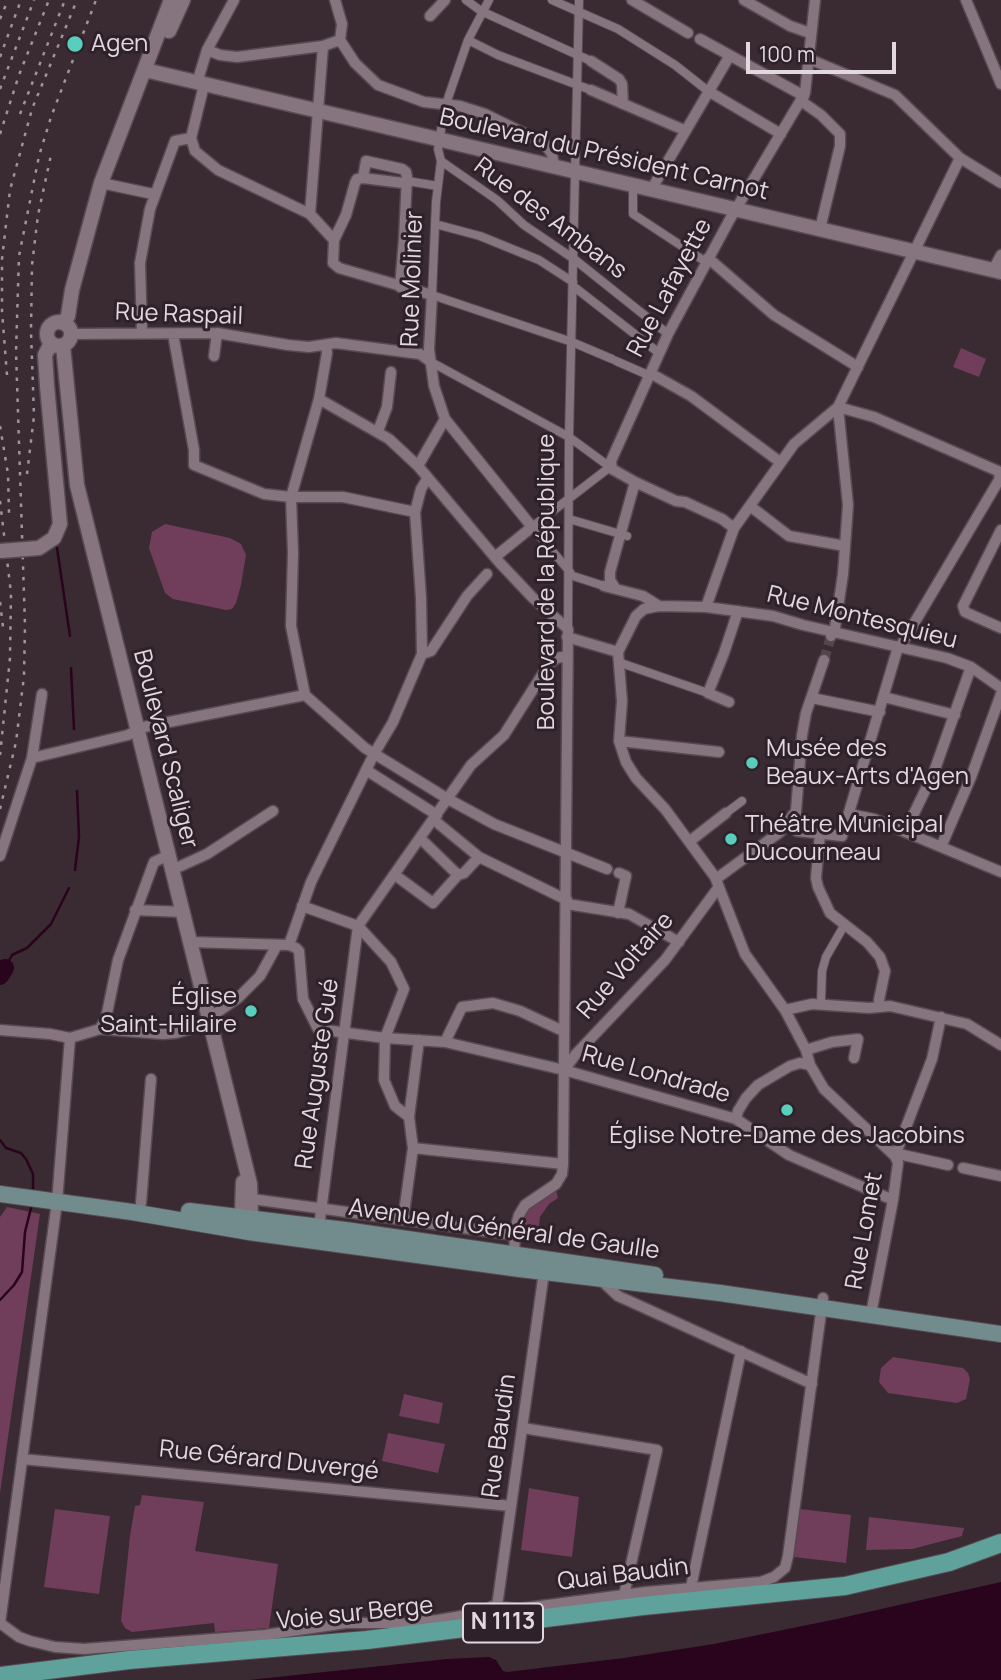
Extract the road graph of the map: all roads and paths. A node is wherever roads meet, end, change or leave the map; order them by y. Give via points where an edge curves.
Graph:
1 (172, 0) edge
2 (183, 0) edge
3 (234, 0) edge
4 (335, 0) edge
5 (445, 0) edge
6 (466, 0) edge
7 (489, 0) edge
8 (552, 0) edge
9 (579, 0) edge
10 (632, 0) edge
11 (744, 0) edge
12 (815, 0) edge
13 (966, 0) edge
14 (758, 3) edge
15 (481, 11) junction
16 (579, 12) junction
17 (430, 16) dead end
18 (688, 33) dead end
19 (810, 33) junction
20 (159, 39) junction
21 (340, 40) junction
22 (468, 40) junction
23 (699, 40) dead end
24 (323, 46) junction
25 (207, 50) junction
26 (577, 55) junction
27 (729, 57) junction
28 (809, 59) junction
29 (591, 61) joint
30 (152, 72) junction
31 (576, 83) junction
32 (201, 84) junction
33 (1001, 84) edge
34 (591, 90) joint
35 (708, 91) junction
36 (802, 99) junction
37 (446, 104) junction
38 (624, 104) junction
39 (319, 110) junction
40 (684, 131) junction
41 (781, 134) junction
42 (191, 138) junction
43 (439, 140) junction
44 (960, 158) junction
45 (441, 161) junction
46 (554, 166) junction
47 (576, 171) junction
48 (363, 178) junction
49 (407, 179) junction
50 (101, 183) junction
51 (1001, 183) edge
52 (633, 185) junction
53 (438, 186) junction
54 (651, 190) junction
55 (153, 194) junction
56 (735, 210) junction
57 (310, 215) junction
58 (435, 224) junction
59 (820, 229) junction
60 (334, 240) junction
61 (913, 253) junction
62 (1001, 256) edge
63 (574, 259) junction
64 (707, 260) junction
65 (997, 271) edge
66 (573, 284) junction
67 (400, 287) junction
68 (432, 295) junction
69 (142, 333) junction
70 (217, 333) junction
71 (173, 334) junction
72 (668, 334) junction
73 (62, 337) junction
74 (572, 342) junction
75 (326, 345) junction
76 (659, 353) junction
77 (214, 356) dead end
78 (393, 361) junction
79 (431, 362) junction
80 (858, 367) junction
81 (649, 374) junction
82 (319, 399) junction
83 (838, 407) junction
84 (445, 419) junction
85 (377, 431) junction
86 (569, 437) junction
87 (780, 462) junction
88 (418, 466) junction
89 (610, 467) junction
90 (1000, 472) edge
91 (427, 479) junction
92 (635, 482) junction
93 (291, 497) junction
94 (569, 498) junction
95 (750, 506) junction
96 (415, 512) junction
97 (569, 519) junction
98 (531, 527) junction
99 (734, 528) junction
100 (1001, 530) edge
101 (624, 535) junction
102 (845, 546) junction
103 (0, 551) edge
104 (494, 565) junction
105 (570, 573) junction
106 (610, 587) junction
107 (659, 606) junction
108 (706, 607) junction
109 (738, 611) junction
110 (1001, 628) edge
111 (568, 633) junction
112 (832, 634) junction
113 (899, 647) junction
114 (422, 654) junction
115 (567, 656) junction
116 (618, 657) junction
117 (824, 660) tunnel mouth
118 (971, 667) junction
119 (1001, 688) edge
120 (708, 693) junction
121 (42, 694) dead end
122 (1001, 694) edge
123 (305, 695) junction
124 (884, 697) junction
125 (812, 698) junction
126 (729, 702) dead end
127 (880, 712) junction
128 (955, 715) junction
129 (136, 729) junction
130 (619, 741) junction
131 (719, 752) dead end
132 (374, 754) junction
133 (32, 758) junction
134 (366, 770) junction
135 (448, 799) junction
136 (743, 802) dead end
137 (273, 811) dead end
138 (796, 811) junction
139 (726, 813) joint
140 (849, 814) junction
141 (435, 818) junction
142 (797, 831) junction
143 (780, 832) junction
144 (905, 832) junction
145 (820, 834) junction
146 (421, 839) junction
147 (690, 841) junction
148 (941, 847) junction
149 (169, 855) junction
150 (567, 855) junction
151 (0, 856) edge
152 (479, 857) junction
153 (607, 869) dead end
154 (172, 870) junction
155 (1001, 872) edge
156 (619, 873) dead end
157 (396, 875) junction
158 (458, 875) junction
159 (717, 884) junction
160 (567, 902) junction
161 (302, 906) junction
162 (135, 910) junction
163 (183, 912) junction
164 (618, 912) junction
165 (845, 924) junction
166 (358, 926) junction
167 (190, 942) junction
168 (679, 942) junction
169 (277, 945) junction
170 (289, 945) junction
171 (821, 1004) junction
172 (880, 1006) junction
173 (785, 1010) junction
174 (941, 1017) junction
175 (210, 1020) junction
176 (100, 1029) junction
177 (0, 1030) edge
178 (564, 1031) junction
179 (346, 1034) junction
180 (70, 1038) junction
181 (386, 1038) junction
182 (419, 1040) junction
183 (445, 1042) junction
184 (1001, 1045) edge
185 (806, 1050) junction
186 (854, 1058) dead end
187 (810, 1065) junction
188 (564, 1070) junction
189 (151, 1079) dead end
190 (409, 1117) junction
191 (736, 1119) junction
192 (413, 1148) junction
193 (895, 1156) junction
194 (244, 1159) junction
195 (563, 1164) junction
196 (948, 1165) dead end
197 (963, 1168) dead end
198 (1001, 1177) edge
199 (0, 1183) edge
200 (243, 1184) junction
201 (24, 1192) junction
202 (0, 1194) edge
203 (54, 1199) junction
204 (893, 1200) junction
205 (141, 1203) junction
206 (321, 1209) junction
207 (250, 1217) junction
208 (211, 1220) junction
209 (403, 1220) junction
210 (319, 1227) junction
211 (514, 1235) junction
212 (515, 1254) junction
213 (440, 1258) junction
214 (547, 1266) junction
215 (598, 1278) junction
216 (822, 1302) junction
217 (872, 1309) junction
218 (1001, 1323) edge
219 (1001, 1334) edge
220 (741, 1351) junction
221 (811, 1384) junction
222 (523, 1428) junction
223 (22, 1459) junction
224 (511, 1506) junction
225 (1001, 1543) edge
226 (691, 1587) junction
227 (624, 1595) junction
228 (497, 1606) junction
229 (1, 1623) edge
230 (0, 1676) edge

1 - 20 street
2 - 20 street via 169,31
3 - 25 street
4 - 21 street via 342,24
5 - 17 street
6 - 15 street
7 - 15 street, Rue Molinier
8 - 16 street
9 - 16 street, Boulevard de la République
10 - 18 street
11 - 14 street
12 - 19 street, Rue Lafayette
13 - 33 street
14 - 19 street via 790,26
15 - 22 street, Rue Molinier
15 - 26 street
16 - 26 street, Boulevard de la République
16 - 35 street via 618,29
19 - 28 street, Rue Lafayette
20 - 30 street
21 - 24 street
21 - 37 street via 378,85 424,102
22 - 31 street
22 - 37 street, Rue Molinier
23 - 27 street
24 - 25 street via 237,57
24 - 39 street
25 - 32 street
26 - 29 street
26 - 31 street, Boulevard de la République
27 - 35 street
27 - 36 street
28 - 36 street, Rue Lafayette
28 - 44 street via 895,95
29 - 38 street via 619,79
30 - 32 street, Boulevard du Président Carnot
30 - 50 street
31 - 34 street
31 - 47 street, Boulevard de la République
32 - 39 street, Boulevard du Président Carnot
32 - 42 street
34 - 38 street
35 - 40 street
35 - 41 street
36 - 41 street, Rue Lafayette
36 - 59 street via 840,134
37 - 43 street, Rue Molinier
37 - 46 street via 477,111 544,143
38 - 40 street
39 - 43 street, Boulevard du Président Carnot
39 - 57 street
40 - 54 street
41 - 56 street, Rue Lafayette
42 - 55 street via 175,141
42 - 57 street via 195,151 218,170
43 - 45 street, Rue Molinier
43 - 46 street, Boulevard du Président Carnot
44 - 51 street
44 - 61 street
45 - 53 street, Rue Molinier
45 - 63 street, Rue des Ambans
46 - 47 street, Boulevard du Président Carnot
47 - 52 street, Boulevard du Président Carnot
47 - 63 street, Boulevard de la République
48 - 49 street via 402,183
48 - 49 street via 366,161 402,169
48 - 60 street via 355,183
49 - 53 street
49 - 67 street
50 - 55 street
50 - 73 street
52 - 54 street, Boulevard du Président Carnot
52 - 64 street via 633,214
53 - 58 street, Rue Molinier
54 - 56 street, Boulevard du Président Carnot
55 - 69 street via 140,263
56 - 59 street, Boulevard du Président Carnot
56 - 64 street, Rue Lafayette
57 - 60 street
58 - 66 street via 539,260
58 - 68 street, Rue Molinier
59 - 61 street, Boulevard du Président Carnot
60 - 67 street via 331,257 339,268
61 - 65 street, Boulevard du Président Carnot
61 - 80 street
62 - 65 street
63 - 66 street, Boulevard de la République
63 - 72 street, Rue des Ambans
64 - 72 street, Rue Lafayette
64 - 80 street via 774,315
66 - 74 street, Boulevard de la République
66 - 76 street
67 - 68 street
68 - 74 street
68 - 79 street, Rue Molinier
69 - 71 street, Rue Raspail
69 - 73 street, Rue Raspail
70 - 71 street, Rue Raspail
70 - 75 street, Rue Raspail via 288,345
70 - 77 street
71 - 93 street via 194,466 264,494
72 - 76 street, Rue Lafayette
73 - 103 street, bridge via 44,355 60,524 54,538 40,548
73 - 129 street, Boulevard Scaliger via 76,485
74 - 81 street
74 - 86 street, Boulevard de la République
75 - 78 street, Rue Raspail via 336,343
75 - 82 street
76 - 81 street, Rue Lafayette
78 - 79 street, Rue Raspail via 420,354
78 - 85 street via 387,407
79 - 84 street, Rue Molinier
79 - 86 street
80 - 83 street
81 - 87 street via 705,406
81 - 89 street, Rue Lafayette
82 - 85 street
82 - 93 street
83 - 87 street
83 - 90 street via 874,417
83 - 102 street via 847,486
84 - 88 street
84 - 98 street
85 - 88 street
86 - 89 street
86 - 94 street, Boulevard de la République
87 - 95 street
88 - 91 street
89 - 92 street
89 - 94 street
90 - 113 street
91 - 96 street
91 - 104 street
92 - 99 street
92 - 101 street
93 - 96 street via 343,497
93 - 123 street via 291,626
94 - 97 street, Boulevard de la République
94 - 98 street
95 - 99 street
95 - 102 street via 789,536
96 - 114 street
97 - 101 street
97 - 105 street, Boulevard de la République
98 - 104 street
98 - 105 street
99 - 108 street
100 - 110 street via 963,606 965,612
101 - 106 street via 609,574
102 - 112 street
104 - 111 street
104 - 114 street via 431,650
105 - 106 street
105 - 111 street, Boulevard de la République
106 - 107 street via 643,596
107 - 108 street, Rue Montesquieu
107 - 116 street via 636,616
108 - 109 street, Rue Montesquieu
109 - 112 street, Rue Montesquieu
109 - 120 street
111 - 115 street, Boulevard de la République
111 - 116 street
112 - 113 street, Rue Montesquieu
113 - 118 street, Rue Montesquieu
113 - 124 street
114 - 132 street via 394,722
115 - 135 street via 549,664 504,735 471,765
115 - 150 street, Boulevard de la République
116 - 120 street
116 - 130 street
117 - 125 street
118 - 119 street, Rue Montesquieu
118 - 128 street
120 - 126 street
121 - 133 street
122 - 148 street
123 - 129 street
123 - 132 street
124 - 127 street
124 - 128 street
125 - 127 street
125 - 138 street via 802,735
127 - 140 street
128 - 144 street
129 - 133 street via 128,735
129 - 149 street, Boulevard Scaliger
130 - 131 street
130 - 147 street via 636,778
132 - 134 street
132 - 135 street
133 - 151 street
134 - 141 street
134 - 161 street
135 - 141 street
135 - 150 street
136 - 139 street
137 - 154 street via 207,854
138 - 142 street
138 - 143 street, Rue Voltaire
139 - 147 street
140 - 144 street
140 - 145 street via 842,835
141 - 146 street
141 - 152 street
142 - 143 street
142 - 145 street
143 - 159 street, Rue Voltaire
144 - 148 street
145 - 165 street via 816,878 825,905
146 - 157 street
146 - 158 street
147 - 159 street
148 - 155 street
149 - 154 street, Boulevard Scaliger
149 - 162 street via 154,862
150 - 153 street
150 - 160 street, Boulevard de la République
152 - 158 street
152 - 160 street
154 - 163 street, Boulevard Scaliger
156 - 164 street via 626,876
157 - 158 street via 433,903
157 - 166 street
159 - 168 street, Rue Voltaire
159 - 173 street via 744,954
160 - 164 street
160 - 178 street, Boulevard de la République
161 - 166 street
161 - 170 street
162 - 163 street
162 - 176 street
163 - 167 street, Boulevard Scaliger
164 - 168 street
165 - 171 street via 826,957
165 - 172 street via 880,957 885,971
166 - 179 street, Rue Auguste Gué
166 - 181 street via 391,962 404,989
167 - 169 street
167 - 175 street, Boulevard Scaliger
168 - 188 street, Rue Voltaire
169 - 170 street
169 - 175 street via 260,976
170 - 179 street, Rue Londrade via 299,951 303,999 318,1029
171 - 172 street
171 - 173 street
172 - 174 street
173 - 185 street
174 - 184 street via 972,1026
174 - 193 street, Rue Lomet via 932,1059
175 - 176 street via 176,1033
175 - 194 street, Boulevard Scaliger
176 - 180 street
177 - 180 street
178 - 183 street via 493,1003 462,1007
178 - 188 street, Boulevard de la République
179 - 181 street, Rue Londrade
179 - 206 street, Rue Auguste Gué
180 - 203 street
181 - 182 street, Rue Londrade
181 - 190 street via 384,1080 394,1106
182 - 183 street, Rue Londrade
182 - 190 street
183 - 188 street, Rue Londrade
185 - 186 street via 858,1039
185 - 187 street
187 - 191 street via 790,1066 758,1085
187 - 193 street via 824,1089
188 - 191 street, Rue Londrade
188 - 195 street, Boulevard de la République
189 - 205 street
190 - 192 street
191 - 204 street, Rue Londrade via 789,1155
192 - 195 street
192 - 209 street
193 - 196 street
193 - 204 street, Rue Lomet
194 - 200 street, Boulevard Scaliger
194 - 207 street, Boulevard Scaliger
195 - 211 street via 553,1187 522,1209
197 - 198 street
199 - 201 main road, Avenue du Général de Gaulle
200 - 207 street, Boulevard Scaliger
200 - 208 street via 230,1207
201 - 202 main road, Avenue du Général de Gaulle
201 - 203 main road, Avenue du Général de Gaulle
203 - 205 main road, Avenue du Général de Gaulle
203 - 208 main road, Avenue du Général de Gaulle
203 - 223 street
204 - 217 street, Rue Lomet
205 - 208 main road, Avenue du Général de Gaulle
206 - 207 street, Avenue du Général de Gaulle
206 - 209 street, Avenue du Général de Gaulle
206 - 210 street, Rue Auguste Gué
207 - 208 main road, Avenue du Général de Gaulle
207 - 210 main road, Avenue du Général de Gaulle
207 - 213 main road, Avenue du Général de Gaulle
209 - 211 street, Avenue du Général de Gaulle
210 - 212 main road, Avenue du Général de Gaulle
211 - 212 street
212 - 213 street via 514,1262 455,1254
212 - 214 main road, Avenue du Général de Gaulle
213 - 214 main road, Avenue du Général de Gaulle
214 - 215 main road, Avenue du Général de Gaulle
214 - 216 main road, Avenue du Général de Gaulle via 588,1264
214 - 222 street, Rue Baudin
215 - 216 main road, Avenue du Général de Gaulle
215 - 220 street via 627,1300
216 - 217 main road, Avenue du Général de Gaulle
216 - 221 street
217 - 218 main road, Avenue du Général de Gaulle
217 - 219 main road, Avenue du Général de Gaulle
220 - 221 street
220 - 226 street
221 - 226 street, Quai Baudin via 785,1568 761,1582
222 - 224 street, Rue Baudin
222 - 227 street via 657,1450
223 - 224 street, Rue Gérard Duvergé
223 - 229 street
224 - 228 street, Rue Baudin
225 - 230 main road, Voie sur Berge / N 1113 via 949,1562 845,1586
226 - 227 street, Quai Baudin
227 - 228 street, Quai Baudin via 518,1609
228 - 229 street, Quai Baudin via 438,1620 346,1623 265,1635 85,1649 30,1641

